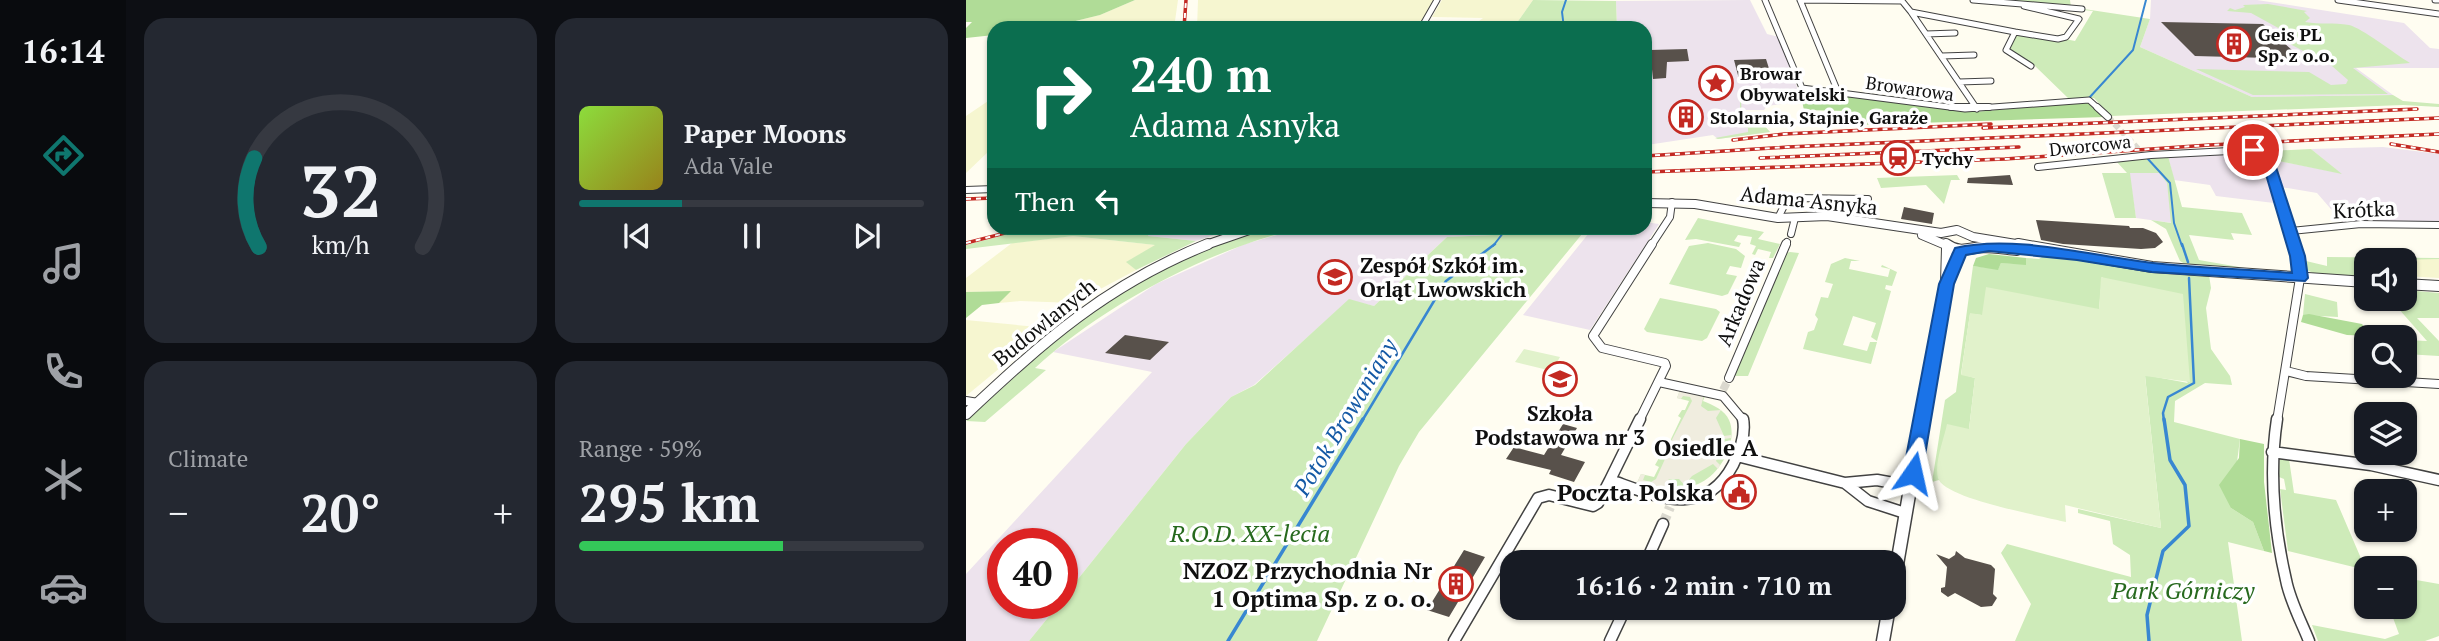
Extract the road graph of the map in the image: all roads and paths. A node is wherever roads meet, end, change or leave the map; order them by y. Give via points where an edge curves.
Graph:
1 (1437, 0) edge
2 (1765, 0) edge
3 (1800, 0) edge
4 (1902, 0) edge
5 (2339, 0) edge
6 (1976, 1) edge
7 (2024, 6) junction
8 (2082, 9) dead end
9 (1911, 12) junction
10 (2439, 14) edge
11 (1425, 21) edge
12 (2015, 32) junction
13 (1955, 33) dead end
14 (1926, 34) junction
15 (1974, 55) dead end
16 (1941, 56) junction
17 (2031, 66) dead end
18 (1991, 80) dead end
19 (1959, 82) junction
20 (1838, 92) junction
21 (1978, 109) junction
22 (2108, 117) tunnel mouth
23 (2038, 167) dead end
24 (987, 189) edge
25 (966, 190) edge
26 (1868, 199) dead end
27 (1672, 202) junction
28 (1652, 203) edge
29 (1778, 218) junction
30 (1795, 218) junction
31 (2439, 226) edge
32 (2291, 231) junction
33 (1943, 234) junction
34 (1235, 235) edge
35 (1973, 237) junction
36 (1975, 247) junction
37 (1947, 248) junction
38 (1961, 251) junction
39 (2077, 256) junction
40 (2300, 278) junction
41 (2354, 281) edge
42 (1946, 284) junction
43 (2417, 285) edge
44 (2439, 286) edge
45 (2286, 371) junction
46 (1728, 378) tunnel mouth
47 (1659, 382) junction
48 (2439, 384) edge
49 (966, 401) edge
50 (978, 403) junction
51 (966, 414) edge
52 (2273, 452) junction
53 (1737, 456) junction
54 (1610, 480) junction
55 (2439, 480) edge
56 (1844, 483) junction
57 (1910, 486) junction
58 (1905, 513) junction
59 (1663, 524) tunnel mouth
60 (1651, 550) edge
61 (1899, 550) edge
62 (1620, 620) edge
63 (1887, 620) edge
64 (1454, 641) edge
65 (1609, 641) edge
66 (1883, 641) edge
67 (2309, 641) edge

1 - 11 street
2 - 20 street, Browarowa via 1799,86
3 - 4 street
3 - 20 street, Browarowa
4 - 9 street, Browarowa
5 - 10 street
6 - 7 street
7 - 8 street
7 - 12 street via 2079,19 2066,37 2058,39
9 - 12 street
9 - 14 street, Browarowa
12 - 17 street via 2006,50
13 - 14 street
14 - 16 street, Browarowa
15 - 16 street, Browarowa
16 - 19 street, Browarowa
18 - 19 street, Browarowa
19 - 21 street, Browarowa
20 - 21 street, Browarowa
21 - 22 street, Browarowa via 2088,100
23 - 32 street, Dworcowa via 2144,154 2260,152 2268,161
24 - 25 street
26 - 29 street via 1789,199
27 - 28 street
27 - 29 street, Adama Asnyka
27 - 47 street via 1670,217 1593,336 1602,348 1665,363
29 - 30 street, Adama Asnyka
30 - 33 street, Adama Asnyka via 1827,216
30 - 46 street, Arkadowa
31 - 32 street, Krótka via 2361,224
32 - 40 street
33 - 35 street, Adama Asnyka via 1962,231
33 - 37 street
34 - 50 street, Budowlanych via 1183,253 1115,289 1060,329
35 - 36 street
35 - 39 street
36 - 38 street
36 - 39 street
37 - 38 street
37 - 42 street
38 - 42 street
39 - 40 street via 2152,267
40 - 41 street
40 - 45 street
42 - 57 street
43 - 44 street
45 - 48 street
45 - 52 street
47 - 53 street via 1722,393 1741,412 1744,422
47 - 54 street
49 - 50 street
50 - 51 street, Budowlanych
52 - 55 street via 2371,464
52 - 67 street via 2273,493 2286,582
53 - 54 street via 1719,489 1697,499 1672,503
53 - 56 street
54 - 64 street via 1598,503 1591,506 1549,495 1538,498
56 - 57 street via 1877,480
56 - 58 street via 1868,501
57 - 58 street
58 - 61 street
59 - 60 street
62 - 65 street
63 - 66 street

